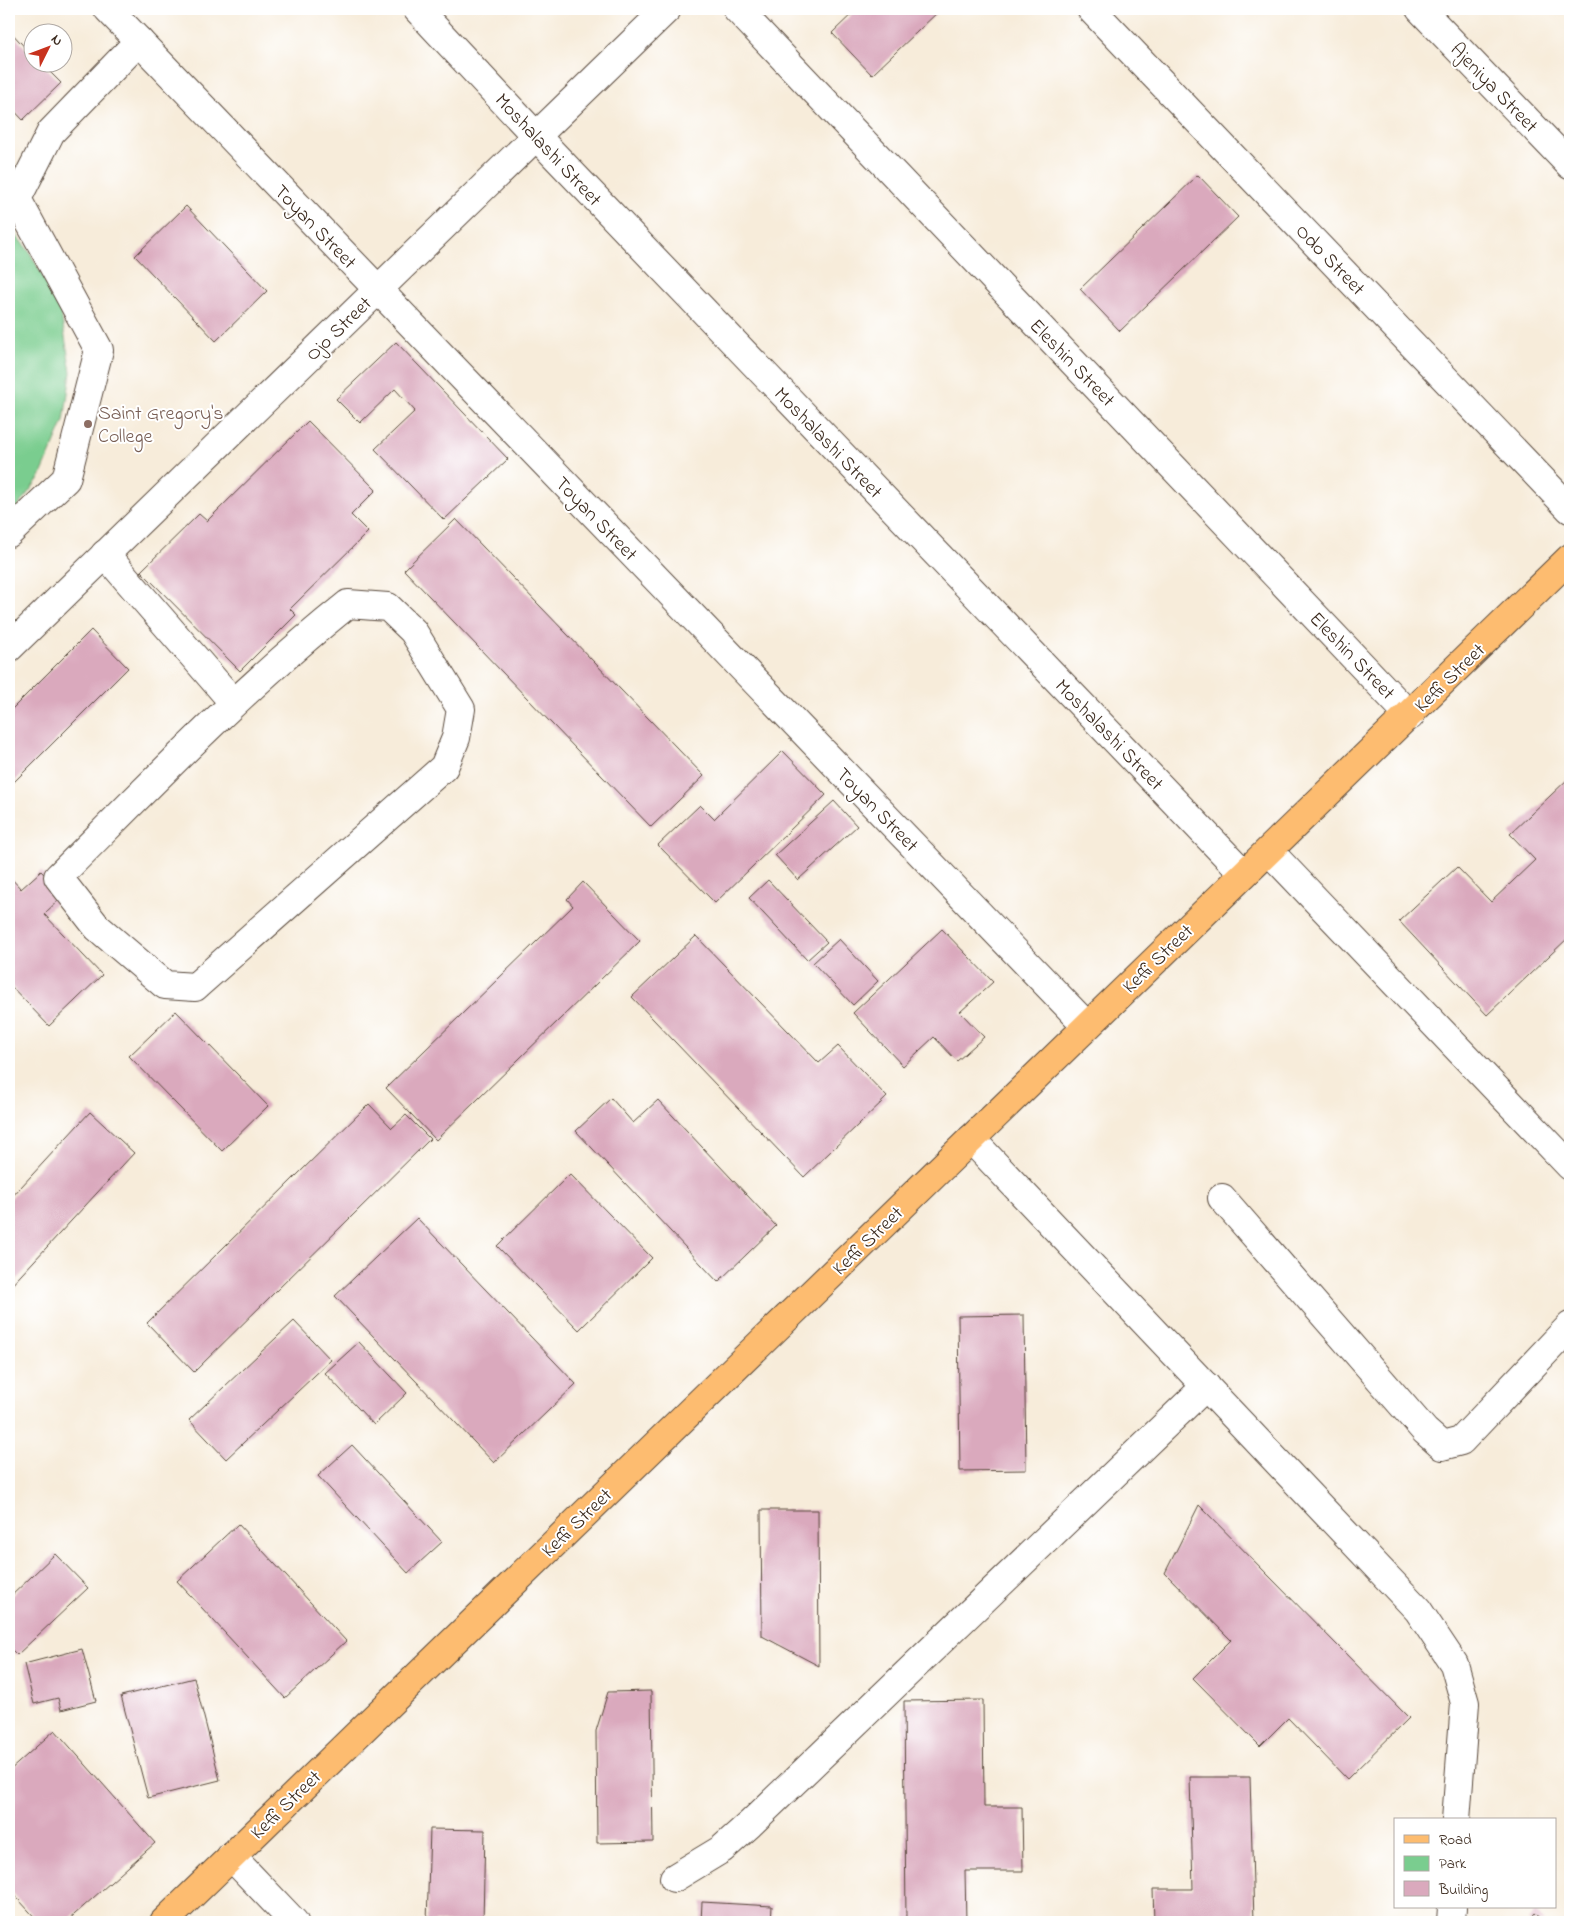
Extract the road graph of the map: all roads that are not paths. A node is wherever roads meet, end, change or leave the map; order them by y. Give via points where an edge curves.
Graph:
1 (108, 9) edge
2 (417, 9) edge
3 (667, 9) edge
4 (737, 9) edge
5 (1091, 9) edge
6 (1420, 9) edge
7 (139, 41) junction
8 (536, 136) junction
9 (1570, 165) edge
10 (13, 194) edge
11 (378, 290) junction
12 (1570, 510) edge
13 (9, 533) edge
14 (105, 554) junction
15 (1570, 558) edge
16 (9, 648) edge
17 (234, 702) junction
18 (1410, 716) junction
19 (1269, 851) junction
20 (1244, 873) junction
21 (1087, 1026) junction
22 (971, 1139) junction
23 (1570, 1166) edge
24 (1222, 1198) dead end
25 (1570, 1326) edge
26 (1206, 1386) junction
27 (1456, 1818) edge
28 (231, 1856) junction
29 (674, 1878) dead end
30 (1452, 1908) edge
31 (164, 1922) edge
32 (294, 1922) edge
33 (1450, 1922) edge

1 - 7 street, Toyan Street
2 - 8 street, Moshalashi Street
3 - 8 street, Ojo Street
4 - 18 street, Eleshin Street
5 - 12 street, Odo Street
6 - 9 street, Ajeniya Street
7 - 10 street via 51,132
7 - 11 street, Toyan Street
8 - 11 street, Ojo Street
8 - 20 street, Moshalashi Street
10 - 13 street via 99,350 66,479
11 - 14 street, Ojo Street
11 - 21 street, Toyan Street
14 - 16 street, Ojo Street
14 - 17 street
15 - 18 main road, Keffi Street
17 - 17 street via 348,604 388,607 414,631 461,709 456,738 444,767 194,987 165,985 97,926 58,877
18 - 19 main road, Keffi Street
19 - 20 main road, Keffi Street
19 - 23 street
20 - 21 main road, Keffi Street
21 - 22 main road, Keffi Street
22 - 26 street
22 - 28 main road, Keffi Street
24 - 25 street via 1425,1431 1442,1446 1461,1441
26 - 27 street via 1418,1610 1454,1664 1465,1703
26 - 29 street via 750,1824 722,1849
28 - 31 main road, Keffi Street
28 - 32 street
30 - 33 street

